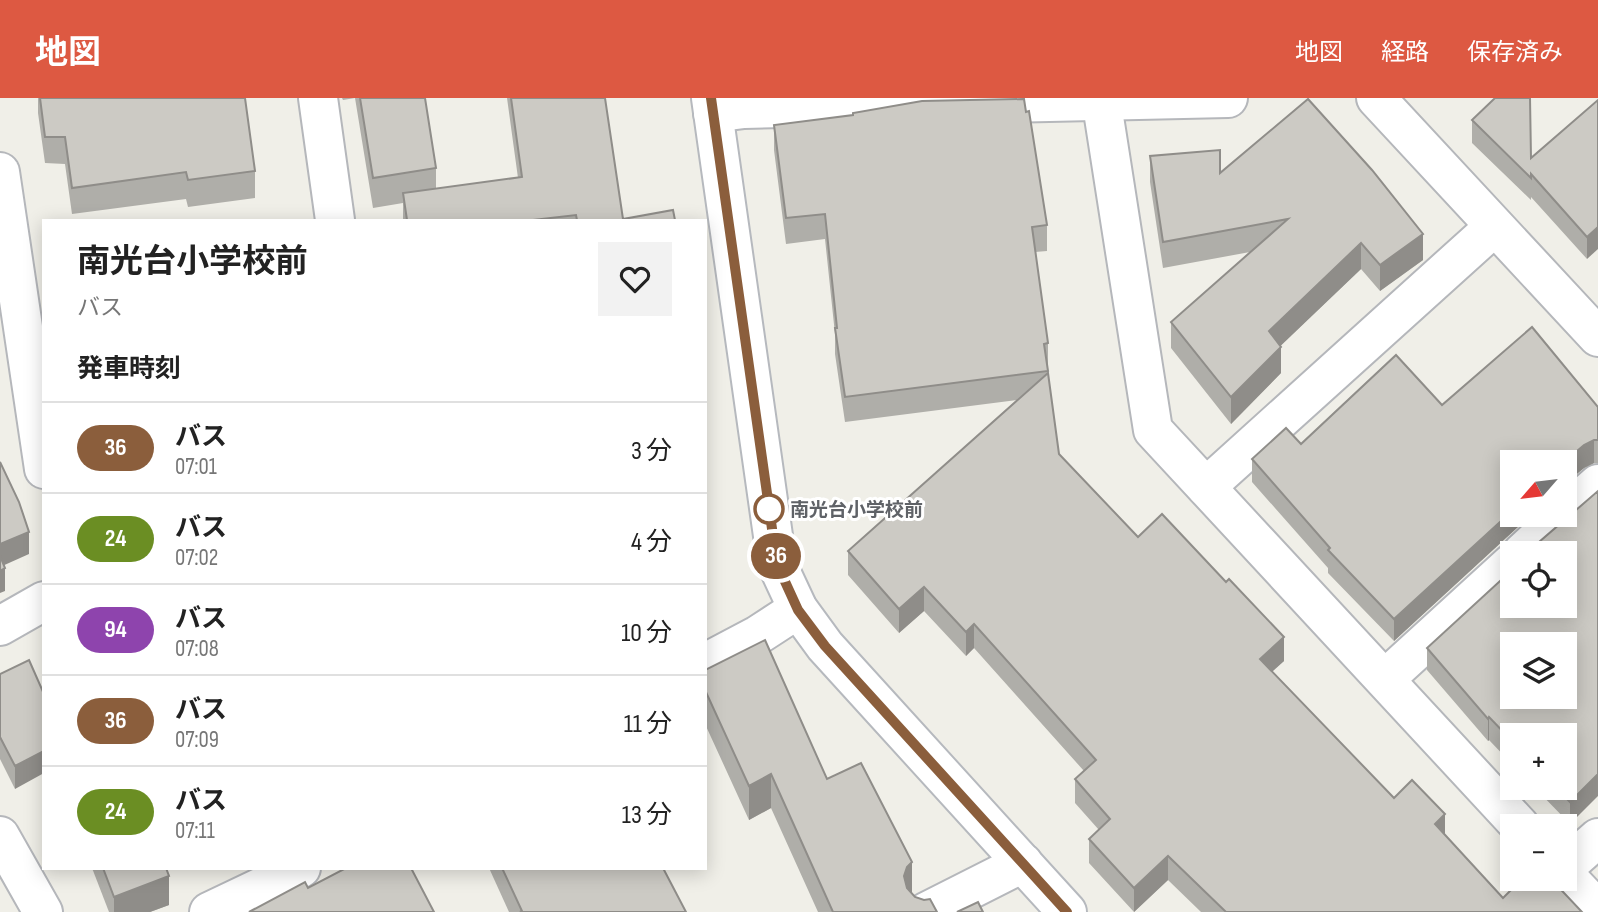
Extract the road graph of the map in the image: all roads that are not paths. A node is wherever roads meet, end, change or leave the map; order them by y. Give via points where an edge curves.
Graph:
1 (318, 98) edge
2 (1228, 98) edge
3 (1376, 98) edge
4 (1101, 100) edge
5 (712, 106) edge
6 (0, 172) edge
7 (335, 219) edge
8 (1494, 227) junction
9 (1598, 337) edge
10 (42, 456) edge
11 (1598, 484) edge
12 (1206, 487) junction
13 (1577, 503) edge
14 (1550, 527) edge
15 (1535, 541) edge
16 (1500, 574) edge
17 (42, 602) edge
18 (798, 610) junction
19 (0, 626) edge
20 (707, 662) edge
21 (1385, 679) junction
22 (1509, 814) edge
23 (0, 836) edge
24 (1598, 838) edge
25 (1577, 857) edge
26 (1023, 863) junction
27 (297, 870) edge
28 (1577, 888) edge
29 (1598, 910) edge
30 (43, 912) edge
31 (209, 912) edge
32 (926, 912) edge
33 (1067, 912) edge

1 - 7 street
2 - 4 street
3 - 8 street
4 - 5 street
4 - 12 street via 1153,430
5 - 18 street via 777,564
6 - 10 street
8 - 9 street
8 - 12 street
11 - 13 street
12 - 21 street
14 - 15 street
16 - 21 street
17 - 19 street
18 - 20 street
18 - 26 street via 825,646
21 - 22 street
23 - 30 street
24 - 25 street
26 - 32 street
26 - 33 street
27 - 31 street
28 - 29 street

